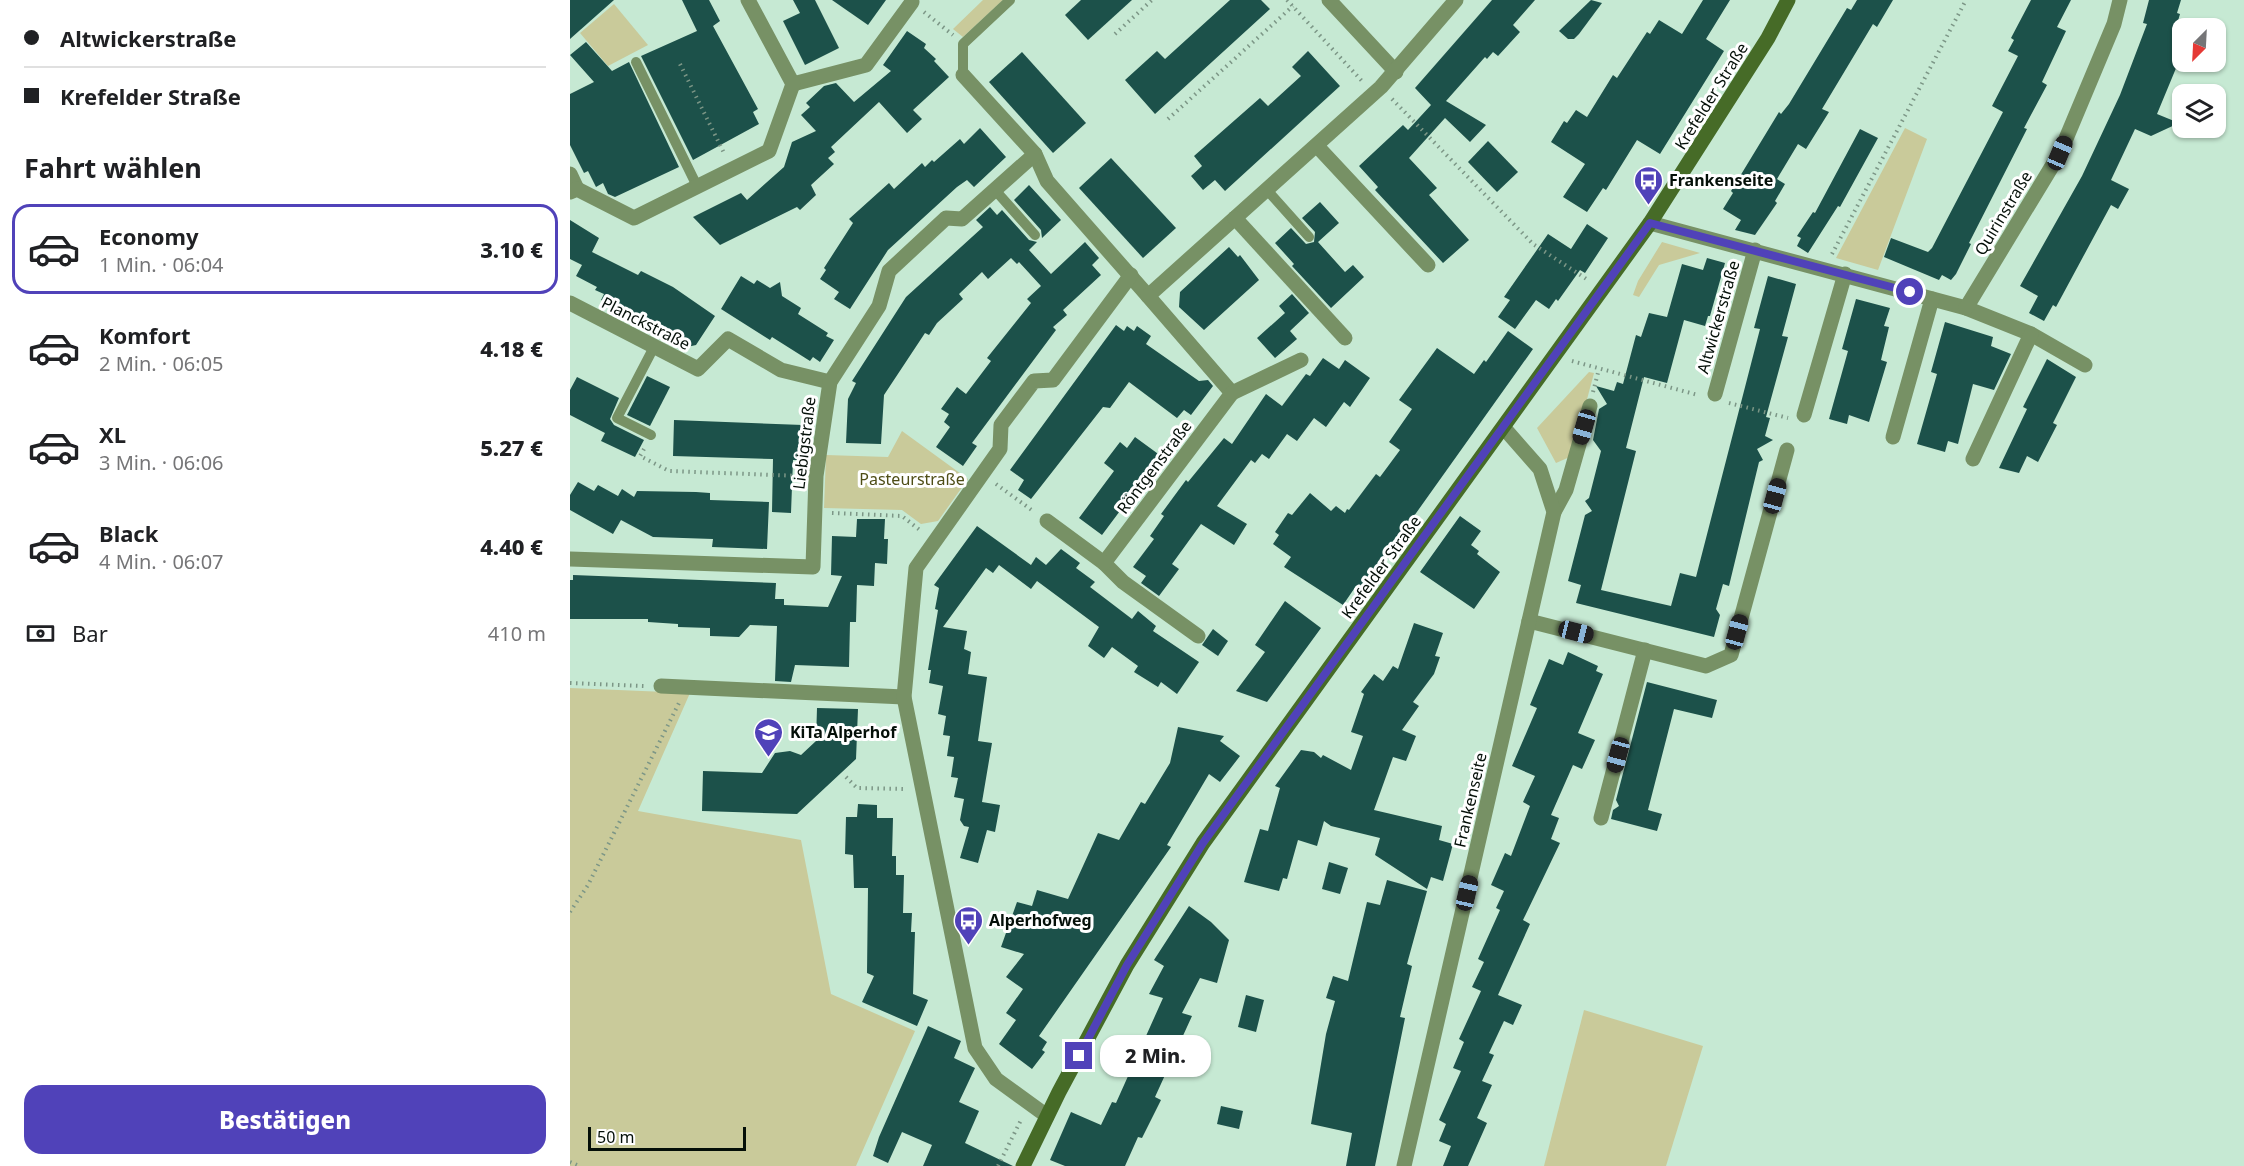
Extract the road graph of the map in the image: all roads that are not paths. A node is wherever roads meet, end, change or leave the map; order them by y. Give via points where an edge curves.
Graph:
1 (748, 0) edge
2 (1010, 0) edge
3 (1329, 0) edge
4 (1456, 0) edge
5 (1788, 0) edge
6 (2120, 0) edge
7 (912, 1) edge
8 (636, 62) dead end
9 (1396, 72) junction
10 (963, 75) joint
11 (793, 84) junction
12 (1317, 146) junction
13 (1035, 154) junction
14 (570, 174) edge
15 (697, 186) junction
16 (574, 190) edge
17 (995, 190) junction
18 (1267, 190) junction
19 (1235, 218) junction
20 (1650, 223) junction
21 (1035, 235) dead end
22 (1309, 237) dead end
23 (1755, 250) junction
24 (1428, 264) dead end
25 (1845, 274) junction
26 (1131, 275) junction
27 (1148, 296) junction
28 (1932, 299) junction
29 (570, 303) edge
30 (1966, 308) junction
31 (2031, 334) junction
32 (1345, 338) dead end
33 (654, 347) junction
34 (1301, 360) dead end
35 (2085, 365) dead end
36 (830, 382) junction
37 (1232, 393) junction
38 (1714, 397) road end
39 (1590, 406) dead end
40 (1801, 418) road end
41 (1504, 429) junction
42 (651, 435) road end
43 (1893, 437) dead end
44 (1787, 450) dead end
45 (1973, 459) dead end
46 (1554, 512) junction
47 (1047, 521) road end
48 (570, 549) edge
49 (570, 559) edge
50 (591, 561) junction
51 (1104, 563) junction
52 (1529, 621) junction
53 (1198, 636) dead end
54 (1645, 650) junction
55 (661, 686) road end
56 (904, 696) junction
57 (1601, 818) dead end
58 (1047, 1116) junction
59 (1023, 1166) edge
60 (1404, 1166) edge

1 - 11 street
2 - 10 lane via 963,44
3 - 9 street
4 - 9 street
5 - 20 street, Krefelder Straße via 1757,57
6 - 30 street, Quirinstraße via 2114,24 2060,153
7 - 11 street via 866,65
8 - 15 lane
9 - 12 street
10 - 13 street
11 - 15 street via 769,151
12 - 18 street
12 - 24 street
13 - 17 street, Liebigstraße
13 - 26 street via 1047,181
14 - 16 street
15 - 16 street via 634,218
17 - 21 lane
17 - 36 street, Liebigstraße via 962,219 946,218 890,271 879,306
18 - 19 street
18 - 22 lane
19 - 27 street
19 - 32 street
20 - 23 street, Altwickerstraße
20 - 41 street, Krefelder Straße
23 - 25 street, Altwickerstraße
23 - 38 street, Altwickerstraße
25 - 28 street, Altwickerstraße
25 - 40 street
26 - 27 street
26 - 56 street via 1053,380 1034,381 1027,390 1001,426 1000,449 916,568
27 - 37 street
28 - 30 street, Altwickerstraße
28 - 43 street
29 - 33 street, Planckstraße
30 - 31 street, Altwickerstraße
31 - 35 street, Altwickerstraße
31 - 45 street
33 - 36 street, Planckstraße via 698,369 728,339 782,370
33 - 42 lane via 617,418
34 - 37 street, Röntgenstraße
36 - 50 street, Liebigstraße via 816,476 813,567
37 - 51 street, Röntgenstraße
39 - 46 street, Frankenseite via 1566,490
41 - 46 street via 1540,470
41 - 58 street, Krefelder Straße via 1203,843 1127,965
44 - 54 street via 1731,655 1706,666
46 - 52 street, Frankenseite
47 - 51 street
48 - 50 street, Liebigstraße
49 - 50 street, Liebigstraße
51 - 53 street via 1123,582
52 - 54 street
52 - 60 street, Frankenseite
54 - 57 street
55 - 56 street
56 - 58 street via 975,1048 996,1079
58 - 59 street, Krefelder Straße

